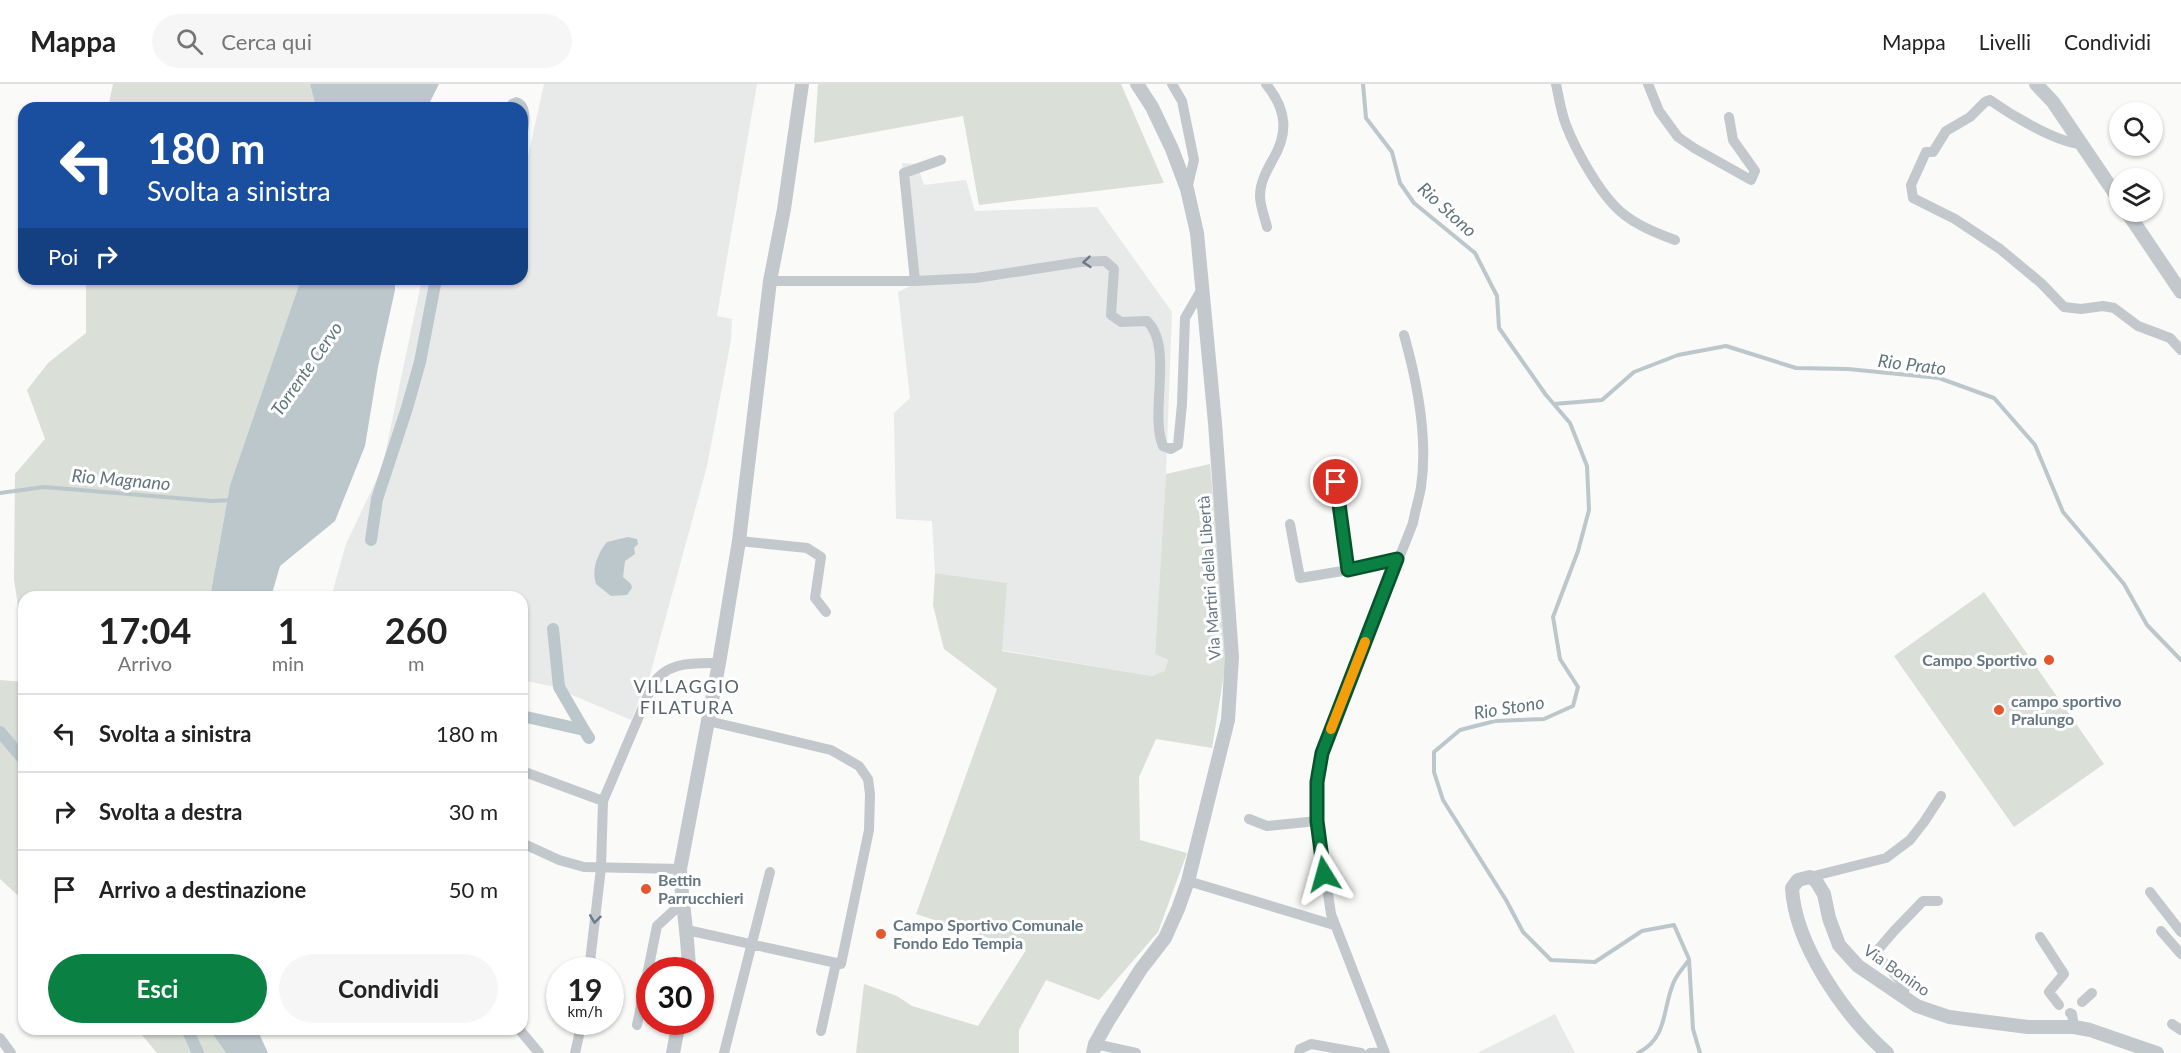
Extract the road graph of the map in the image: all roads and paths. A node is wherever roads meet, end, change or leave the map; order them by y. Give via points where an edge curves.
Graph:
1 (801, 84) edge
2 (1137, 84) edge
3 (1173, 84) edge
4 (1266, 84) edge
5 (1556, 84) edge
6 (1648, 84) edge
7 (2036, 84) edge
8 (1729, 117) dead end
9 (2082, 144) junction
10 (941, 160) dead end
11 (2109, 184) edge
12 (1187, 189) junction
13 (2134, 222) edge
14 (1267, 227) dead end
15 (1675, 240) dead end
16 (770, 281) junction
17 (915, 281) junction
18 (1203, 287) junction
19 (2181, 292) edge
20 (1404, 335) dead end
21 (2181, 351) edge
22 (1336, 482) dead end
23 (1290, 524) dead end
24 (739, 541) junction
25 (1397, 559) junction
26 (1348, 570) junction
27 (826, 612) dead end
28 (719, 663) junction
29 (708, 721) junction
30 (528, 773) edge
31 (1941, 796) dead end
32 (603, 801) junction
33 (1249, 819) dead end
34 (1317, 821) junction
35 (528, 846) edge
36 (601, 868) junction
37 (680, 869) junction
38 (770, 872) dead end
39 (1810, 877) junction
40 (1188, 881) junction
41 (2150, 892) dead end
42 (1938, 901) dead end
43 (682, 903) junction
44 (1334, 925) junction
45 (687, 930) junction
46 (2161, 931) dead end
47 (2181, 932) edge
48 (2040, 937) dead end
49 (753, 945) junction
50 (2179, 949) edge
51 (591, 957) edge
52 (651, 957) edge
53 (688, 957) edge
54 (836, 963) junction
55 (2092, 993) dead end
56 (1903, 997) junction
57 (2059, 1005) dead end
58 (2075, 1013) junction
59 (821, 1031) dead end
60 (524, 1035) edge
61 (579, 1035) edge
62 (676, 1035) edge
63 (0, 1038) edge
64 (1094, 1048) edge
65 (1384, 1052) edge
66 (11, 1053) edge
67 (539, 1053) edge
68 (576, 1053) edge
69 (673, 1053) edge
70 (724, 1053) edge
71 (1136, 1053) edge
72 (1299, 1053) edge
73 (1361, 1053) edge
74 (1370, 1053) edge
75 (1887, 1053) edge
76 (2157, 1053) edge

1 - 16 street
2 - 12 street, Via Martiri della Libertà via 1152,107
3 - 12 street via 1182,101 1194,160
4 - 14 street via 1281,112 1285,132 1263,178 1260,196
5 - 15 street via 1566,125 1601,188 1630,219
6 - 8 street via 1659,111 1678,137 1751,180 1755,171 1733,140
7 - 9 street
9 - 11 street
9 - 21 street via 2071,144 1990,100 1947,131 1933,152 1926,152 1911,185 1913,198 2000,249 2064,307 2114,308 2138,326 2170,338
10 - 17 street via 904,173
12 - 18 street, Via Martiri della Libertà
13 - 19 street
16 - 17 street
16 - 24 street
18 -> 17 street via 1185,318 1178,445 1171,449 1163,446 1158,434 1160,360 1154,327 1148,321 1121,322 1111,315 1114,269 1105,261 976,278
18 - 40 street, Via Martiri della Libertà via 1232,657 1228,720
20 - 25 street via 1412,363 1423,447 1421,486 1413,523
22 - 26 street
23 - 26 street via 1300,578
24 - 27 street via 807,548 821,557 815,598
24 - 28 street
25 - 26 street
25 - 34 street via 1322,753
28 - 29 street
28 - 32 street via 690,663 656,676
29 - 37 street
29 - 54 street via 831,750 858,766 868,779 869,830 841,964
30 - 32 street
31 - 39 street via 1910,840 1886,858
32 - 36 street
33 - 34 street via 1268,826
34 - 44 street
35 - 36 street via 559,860
36 - 37 street
36 -> 51 street
37 - 43 street
38 - 49 street
39 - 56 street, Via Bonino via 1824,894 1839,945 1858,966
39 - 75 street via 1798,880 1792,888 1793,906 1809,948 1847,1010
40 - 44 street
40 - 64 street, Via Martiri della Libertà via 1165,938 1107,1021
41 - 47 street
42 - 56 street via 1923,901 1876,952 1905,986
43 - 45 street
43 - 52 street via 657,926
44 - 65 street
45 - 49 street
45 - 53 street
46 - 50 street
48 - 57 street via 2064,974 2049,992
49 - 54 street
49 - 70 street
54 - 59 street
55 - 58 street
56 - 58 street, Via Bonino via 1949,1017 2028,1027
58 - 76 street, Via Bonino via 2090,1030
60 - 67 street
61 - 68 street
62 - 69 street
63 - 66 street
64 - 71 street
65 - 74 street
72 - 73 street via 1311,1044

